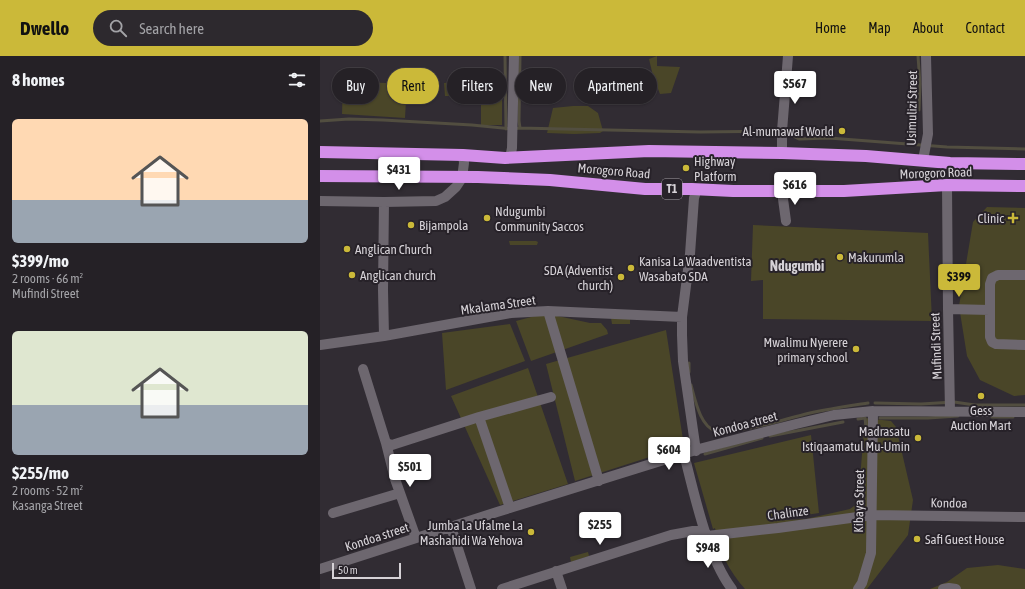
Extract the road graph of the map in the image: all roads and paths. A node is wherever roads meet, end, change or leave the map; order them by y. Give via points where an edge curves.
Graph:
1 (514, 56) edge
2 (788, 56) edge
3 (926, 56) edge
4 (320, 152) edge
5 (782, 153) junction
6 (463, 155) junction
7 (510, 158) junction
8 (923, 160) junction
9 (1025, 164) edge
10 (320, 176) edge
11 (462, 178) junction
12 (947, 185) junction
13 (1025, 186) edge
14 (697, 189) junction
15 (785, 191) junction
16 (320, 201) edge
17 (384, 202) junction
18 (786, 221) dead end
19 (1025, 275) edge
20 (948, 309) junction
21 (548, 310) junction
22 (990, 310) junction
23 (682, 317) junction
24 (384, 336) junction
25 (320, 345) edge
26 (1025, 345) edge
27 (363, 369) dead end
28 (551, 397) dead end
29 (873, 411) junction
30 (950, 411) junction
31 (1025, 412) edge
32 (479, 417) junction
33 (386, 443) junction
34 (696, 451) junction
35 (684, 454) junction
36 (599, 481) junction
37 (400, 493) junction
38 (510, 508) junction
39 (333, 513) dead end
40 (872, 515) junction
41 (1025, 517) edge
42 (451, 527) junction
43 (706, 532) junction
44 (416, 538) junction
45 (320, 569) edge
46 (556, 571) junction
47 (471, 589) edge
48 (502, 589) edge
49 (562, 589) edge
50 (732, 589) edge
51 (858, 589) edge
52 (943, 589) edge
53 (956, 589) edge

1 - 7 street
2 - 5 street
3 - 8 street, Usimulizi Street via 928,134
4 - 6 highway, Morogoro Road
5 - 7 highway, Morogoro Road via 649,151
5 - 8 highway, Morogoro Road
6 - 7 highway, Morogoro Road
6 - 11 street
8 - 9 highway, Morogoro Road
10 - 11 highway, Morogoro Road / T1
11 - 14 highway, Morogoro Road / T1 via 550,180 645,189
11 - 17 street via 445,197 436,201
12 - 13 highway, Morogoro Road / T1
12 - 15 highway, Morogoro Road / T1 via 844,191
12 - 20 street, Mufindi Street
14 - 15 highway, Morogoro Road / T1
14 - 23 street
15 - 18 street via 783,198
16 - 17 street
17 - 24 street
19 - 22 street via 998,275 992,278
20 - 22 street
20 - 30 street, Mufindi Street
21 - 23 street, Mkalama Street
21 - 24 street, Mkalama Street via 511,313
21 - 36 street
22 - 26 street via 992,342
23 - 34 street via 683,361
24 - 25 street, Mkalama Street
27 - 33 street
28 - 32 street
29 - 30 street, Kondoa street
29 - 34 street, Kondoa street via 834,415
29 - 40 street, Kibaya Street
30 - 31 street, Kondoa street
32 - 33 street via 401,443
32 - 38 street
33 - 37 street
34 - 35 street, Kondoa street
35 - 36 street, Kondoa street
35 - 43 street
36 - 38 street, Kondoa street
37 - 39 street
37 - 44 street
38 - 42 street, Kondoa street
40 - 41 street, Kondoa
40 - 43 street, Chalinze via 778,528
40 - 51 street, Kibaya Street via 871,553 862,584
42 - 44 street, Kondoa street
42 - 47 street
43 - 46 street, Chalinze via 671,535
43 - 50 street via 717,562
44 - 45 street, Kondoa street
46 - 48 street, Chalinze
46 - 49 street
52 - 53 street

